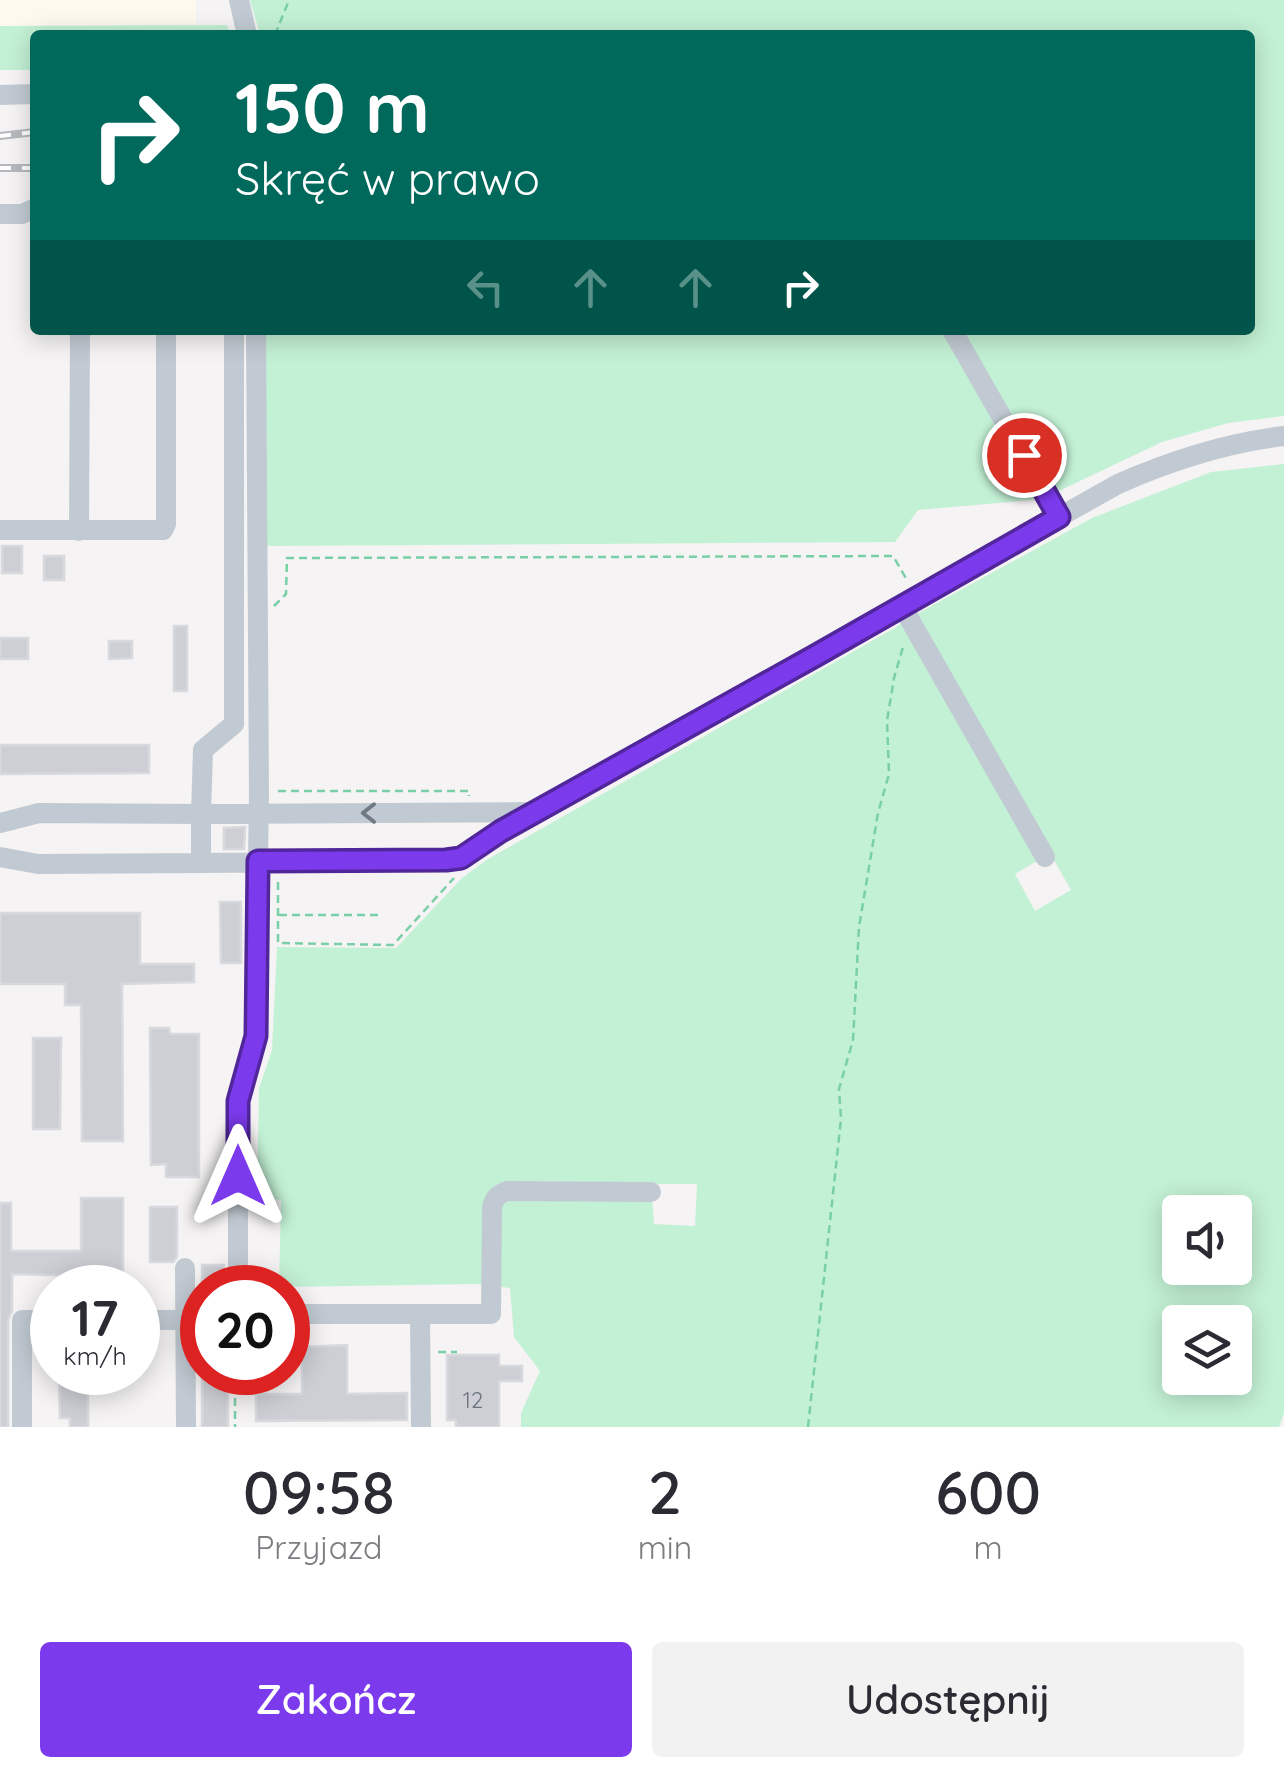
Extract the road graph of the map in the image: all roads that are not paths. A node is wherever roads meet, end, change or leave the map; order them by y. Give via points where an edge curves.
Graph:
1 (239, 0) edge
2 (246, 30) edge
3 (0, 94) edge
4 (30, 94) edge
5 (30, 210) edge
6 (0, 214) edge
7 (80, 335) edge
8 (166, 335) edge
9 (234, 335) edge
10 (256, 335) edge
11 (955, 335) edge
12 (1284, 436) edge
13 (1059, 517) junction
14 (0, 530) edge
15 (79, 531) junction
16 (905, 604) junction
17 (538, 812) junction
18 (259, 813) junction
19 (201, 814) junction
20 (0, 823) edge
21 (1044, 856) dead end
22 (0, 857) edge
23 (267, 861) junction
24 (201, 864) junction
25 (651, 1192) dead end
26 (238, 1265) edge
27 (310, 1314) edge
28 (420, 1314) junction
29 (30, 1320) edge
30 (186, 1395) edge
31 (22, 1427) edge
32 (186, 1427) edge
33 (421, 1427) edge

1 - 2 street
3 - 4 street
5 - 6 street
7 - 15 street
8 - 15 street via 166,524 157,532
9 - 19 street via 234,724 203,750
10 - 18 street
11 - 13 street
12 - 13 street via 1160,465
13 - 16 street
14 - 15 street
16 - 17 street
16 - 21 street
17 -> 18 street
17 - 23 street via 461,858
18 - 19 street
18 - 23 street
19 - 20 street via 39,813
19 - 24 street
22 - 24 street via 38,864
23 - 24 street
23 - 26 street via 256,1036 238,1101
25 - 28 street via 499,1194 492,1208 491,1314
27 - 28 street
28 - 33 street
29 - 31 street via 22,1320
30 - 32 street

